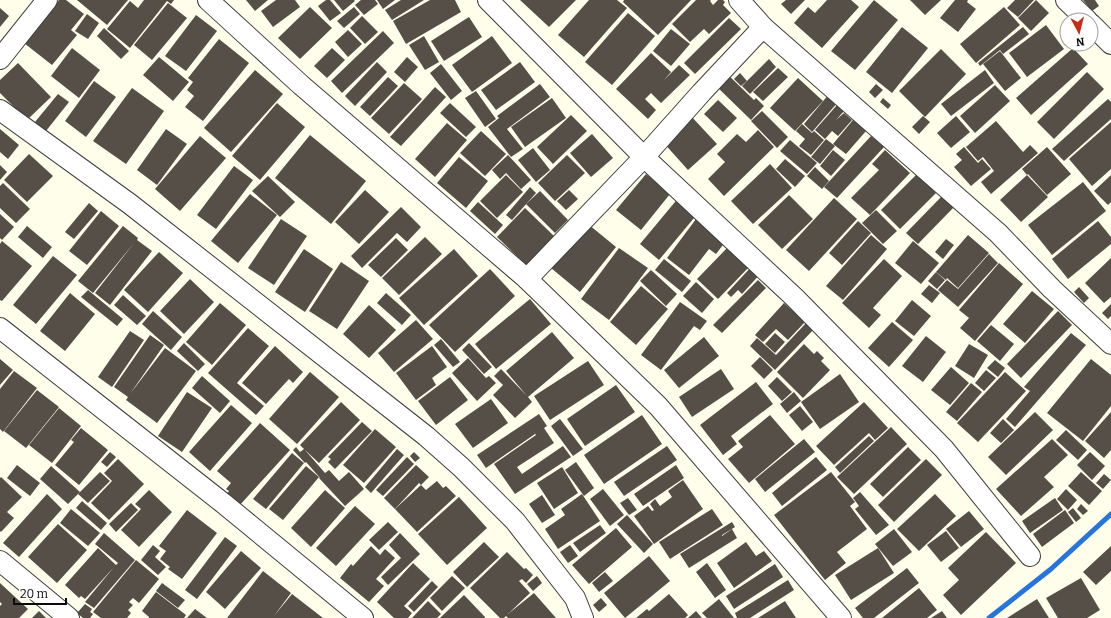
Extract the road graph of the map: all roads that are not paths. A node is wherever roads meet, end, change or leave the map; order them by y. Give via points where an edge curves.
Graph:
1 (47, 0) edge
2 (208, 0) edge
3 (488, 0) edge
4 (1066, 0) edge
5 (750, 4) edge
6 (1079, 12) edge
7 (763, 27) junction
8 (1099, 32) edge
9 (1111, 44) edge
10 (0, 59) edge
11 (0, 110) edge
12 (644, 157) junction
13 (527, 279) junction
14 (0, 328) edge
15 (1111, 344) edge
16 (1030, 556) dead end
17 (0, 561) edge
18 (69, 618) edge
19 (363, 618) edge
20 (583, 618) edge
21 (841, 618) edge

1 - 10 street
2 - 13 street via 307,90
3 - 12 street
4 - 6 street
5 - 7 street
7 - 12 street
7 - 15 street via 998,233 1052,289
8 - 9 street
11 - 20 street via 130,204 426,436 515,521 575,598
12 - 13 street
12 - 16 street via 794,297 944,449
13 - 21 street via 658,406
14 - 19 street via 216,498
17 - 18 street

